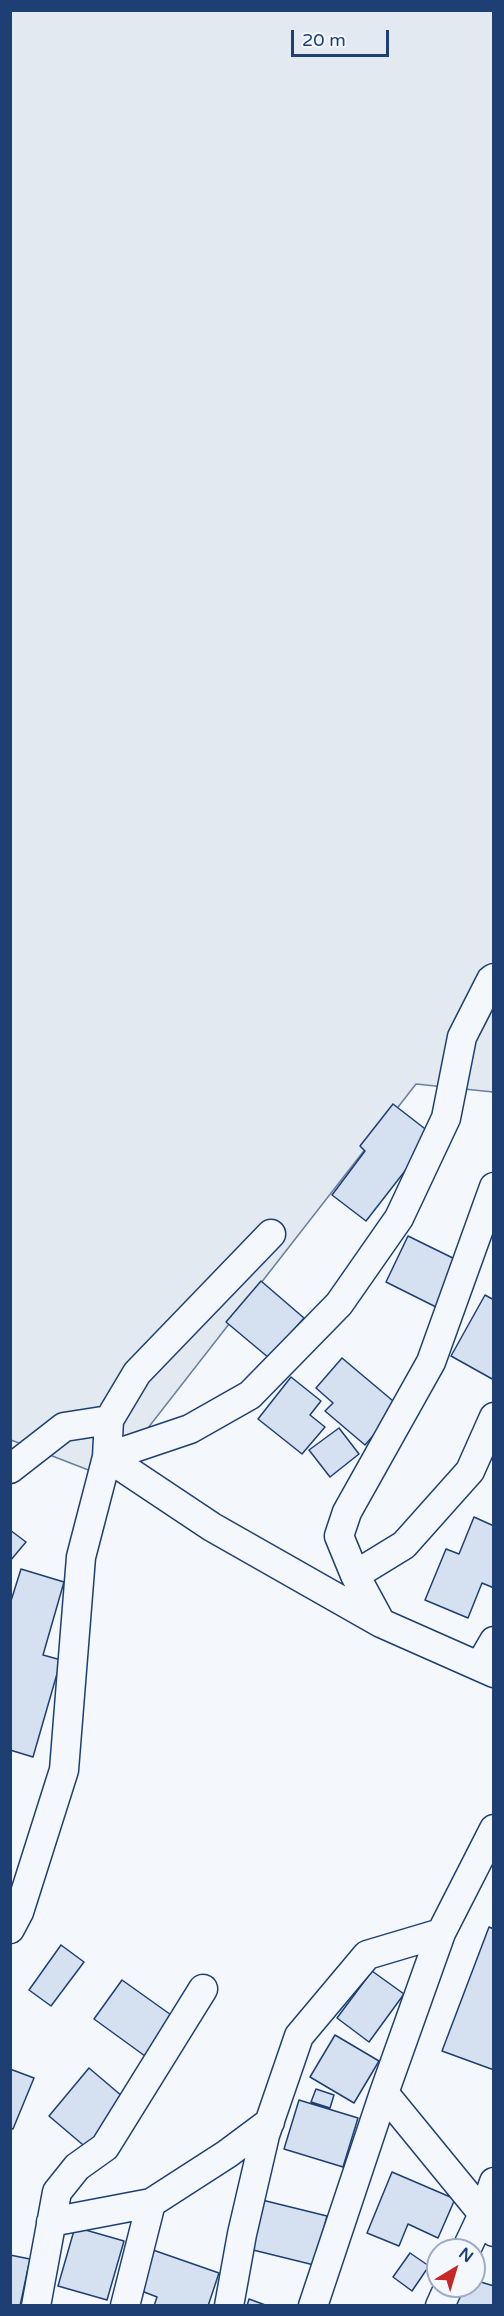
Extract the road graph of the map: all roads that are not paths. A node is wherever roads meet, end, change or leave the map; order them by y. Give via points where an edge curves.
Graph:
1 (494, 978) edge
2 (494, 1187) edge
3 (271, 1234) dead end
4 (494, 1417) edge
5 (109, 1420) junction
6 (107, 1457) junction
7 (10, 1469) edge
8 (355, 1575) junction
9 (381, 1623) junction
10 (489, 1660) edge
11 (494, 1829) edge
12 (10, 1929) edge
13 (441, 1933) junction
14 (203, 1989) dead end
15 (384, 2093) junction
16 (270, 2122) junction
17 (494, 2182) edge
18 (151, 2203) junction
19 (51, 2222) junction
20 (488, 2223) edge
21 (476, 2238) edge
22 (36, 2306) edge
23 (125, 2306) edge
24 (229, 2306) edge
25 (313, 2306) edge

1 - 6 street via 462,1037 446,1118 404,1208 339,1304 250,1395 190,1429
2 - 8 street via 431,1362 347,1512 339,1536
3 - 5 street via 137,1373
4 - 8 street via 470,1471 404,1545
5 - 6 street
5 - 7 street via 64,1427
6 - 9 street via 212,1527
6 - 12 street via 81,1557 64,1770 19,1912
8 - 9 street
9 - 10 street
11 - 13 street
13 - 15 street
13 - 16 street via 367,1955 299,2036
14 - 19 street via 105,2147 77,2167 57,2192
15 - 20 street
15 - 25 street
16 - 18 street
16 - 24 street
17 - 20 street
18 - 19 street
18 - 23 street
19 - 22 street
20 - 21 street

